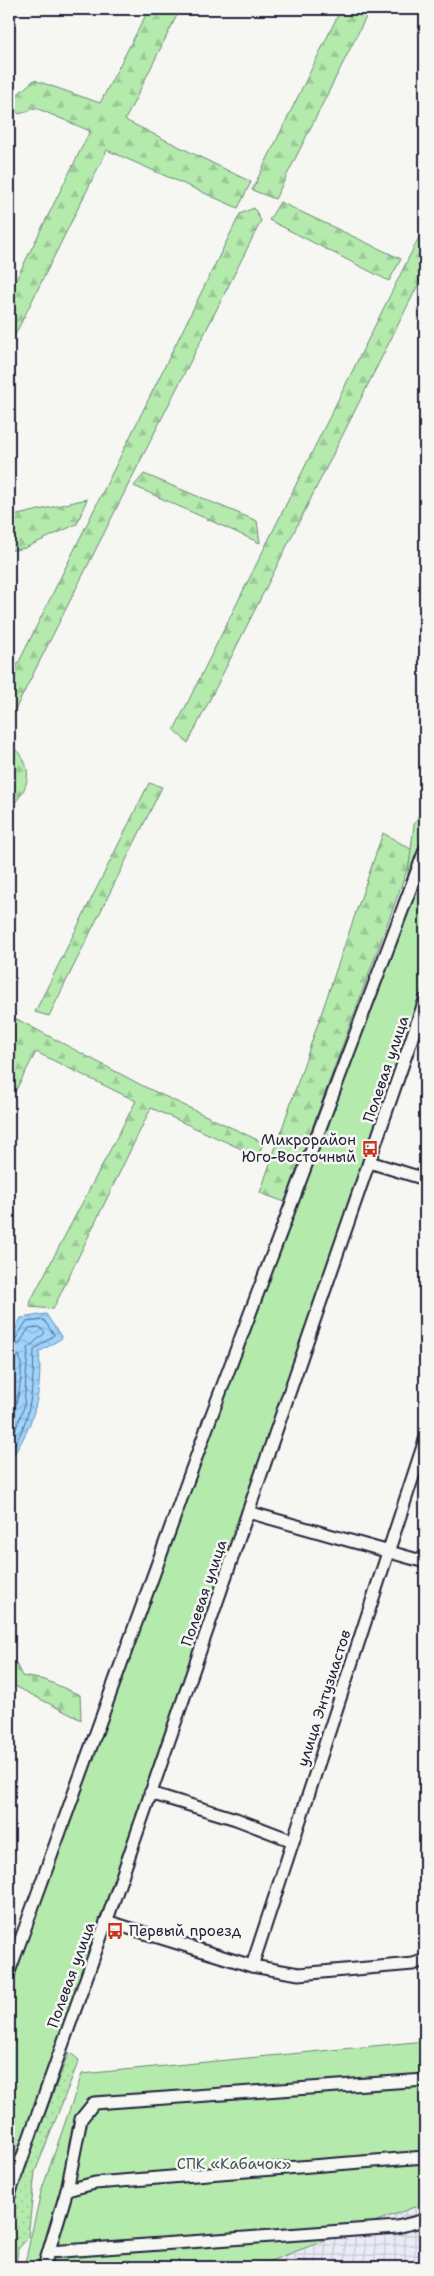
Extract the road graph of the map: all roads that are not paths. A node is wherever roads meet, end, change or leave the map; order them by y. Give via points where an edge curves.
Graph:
1 (425, 850) edge
2 (425, 1000) edge
3 (369, 1162) junction
4 (425, 1179) edge
5 (425, 1440) edge
6 (248, 1512) junction
7 (389, 1551) junction
8 (425, 1562) edge
9 (150, 1793) junction
10 (293, 1841) junction
11 (106, 1921) junction
12 (425, 1960) edge
13 (252, 1966) junction
14 (9, 1972) edge
15 (425, 2080) edge
16 (425, 2157) edge
17 (67, 2190) junction
18 (9, 2195) edge
19 (425, 2220) edge
20 (49, 2252) junction
21 (44, 2267) edge

1 - 14 street via 209,1422
2 - 3 street, Полевая улица
3 - 4 street
3 - 6 street, Полевая улица
5 - 7 street, улица Энтузиастов
6 - 7 street
6 - 9 street, Полевая улица
7 - 8 street
7 - 10 street, улица Энтузиастов
9 - 10 street via 236,1819
9 - 11 street, Полевая улица
10 - 13 street, улица Энтузиастов
11 - 13 street
11 - 18 street, Полевая улица
12 - 13 street via 404,1965 299,1974
15 - 17 street via 94,2104 82,2119
16 - 17 street via 96,2184
17 - 20 street
19 - 20 street via 397,2227
20 - 21 street

